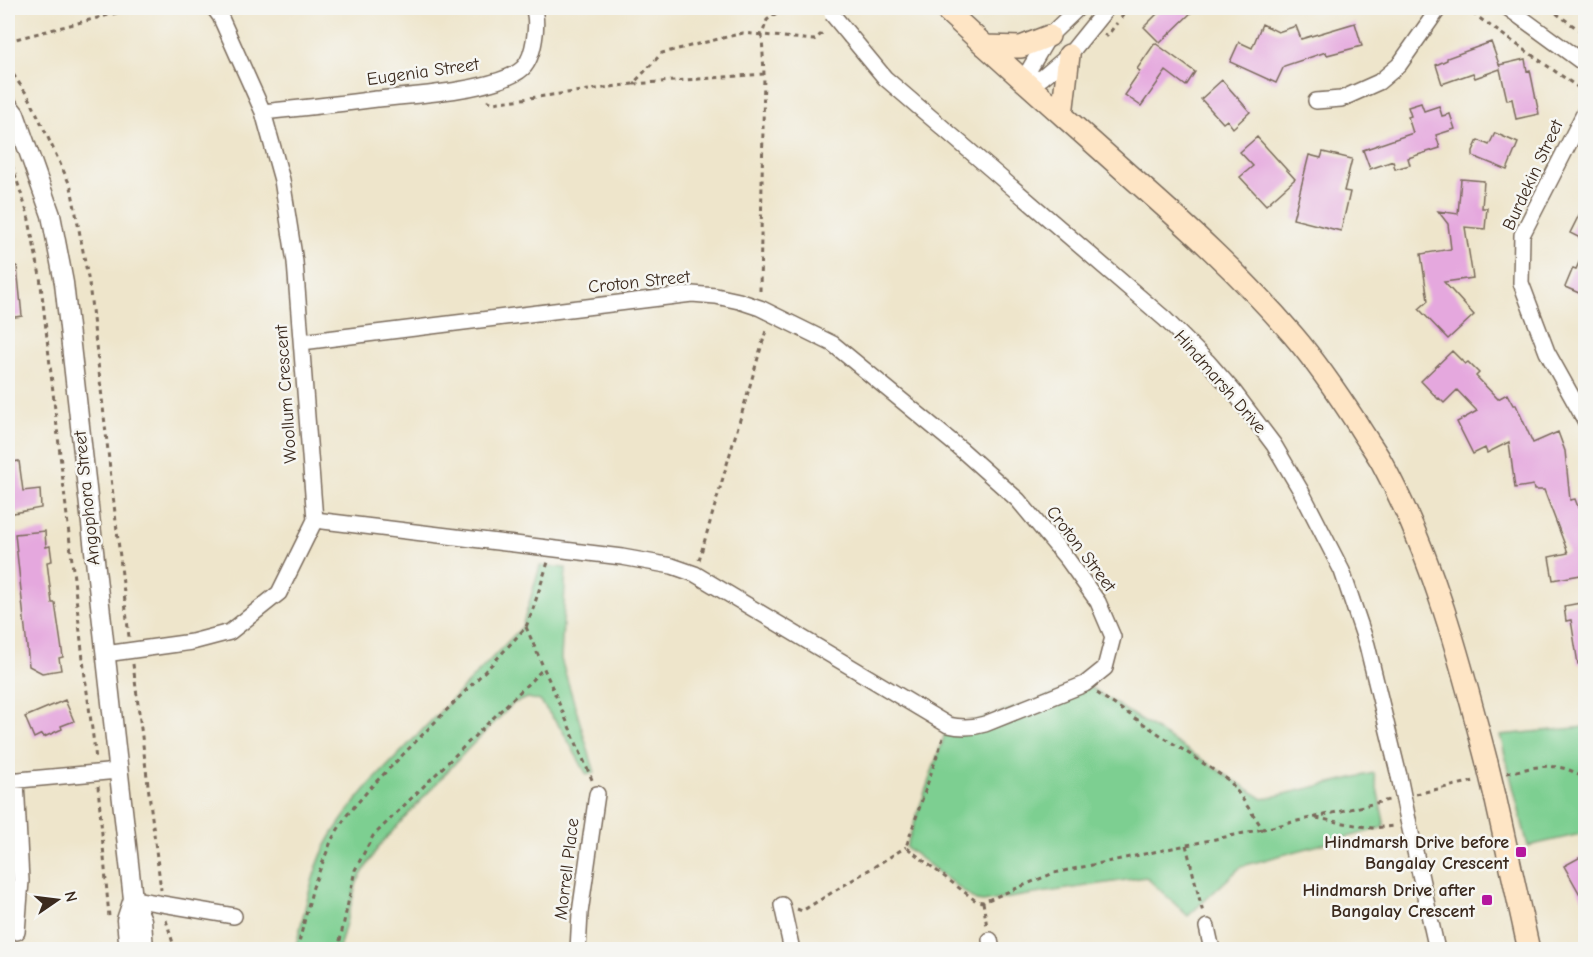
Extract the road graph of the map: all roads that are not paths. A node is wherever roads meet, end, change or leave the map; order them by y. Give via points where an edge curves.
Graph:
1 (214, 8) edge
2 (533, 8) edge
3 (944, 8) edge
4 (1078, 8) edge
5 (1107, 8) edge
6 (1440, 8) edge
7 (1509, 8) edge
8 (829, 11) edge
9 (1049, 36) junction
10 (986, 46) junction
11 (1069, 55) junction
12 (1586, 65) edge
13 (1023, 80) junction
14 (1316, 101) dead end
15 (8, 105) edge
16 (1586, 110) edge
17 (263, 112) junction
18 (1062, 115) junction
19 (302, 342) junction
20 (1586, 422) edge
21 (315, 520) junction
22 (105, 654) junction
23 (118, 771) junction
24 (12, 781) edge
25 (597, 795) road end
26 (133, 899) junction
27 (782, 904) road end
28 (234, 916) dead end
29 (1207, 927) road end
30 (17, 932) dead end
31 (129, 950) edge
32 (144, 950) edge
33 (578, 950) edge
34 (792, 950) edge
35 (1212, 950) edge
36 (1437, 950) edge
37 (1528, 950) edge

1 - 17 street, Woollum Crescent
2 - 17 street, Eugenia Street via 535,42 524,67 506,79 460,89
3 - 10 main road
4 - 9 street
5 - 11 street
6 - 14 street via 1399,65 1379,82 1341,99
7 - 12 street
8 - 36 street, Hindmarsh Drive, bridge via 885,78 1165,319 1234,392 1274,445 1342,571 1367,645
9 - 10 main road via 1021,47
9 - 13 street
10 - 13 main road
11 - 13 street via 1042,78
11 - 18 main road
13 - 18 main road
15 - 22 street, Angophora Street via 15,114 51,215 64,283
16 - 20 street, Burdekin Street via 1522,235 1521,283 1547,352
17 - 19 street, Woollum Crescent via 282,180
18 - 37 main road, bridge via 1244,281 1295,337 1380,460 1414,528 1463,669 1483,771 1495,796
19 - 21 street, Woollum Crescent
19 - 21 street, Croton Street via 692,294 739,301 833,344 1018,500 1098,602 1113,637 1105,668 1085,684 978,726 958,727 948,725 695,574 672,566
21 - 22 street via 279,593 230,632 192,642
22 - 23 street, Angophora Street
23 - 24 street
23 - 26 street, Angophora Street
24 - 30 street via 21,881
25 - 33 street, Morrell Place
26 - 28 street
26 - 31 street, Angophora Street via 126,920
26 - 32 street, Angophora Street via 142,920
27 - 34 street
29 - 35 street

